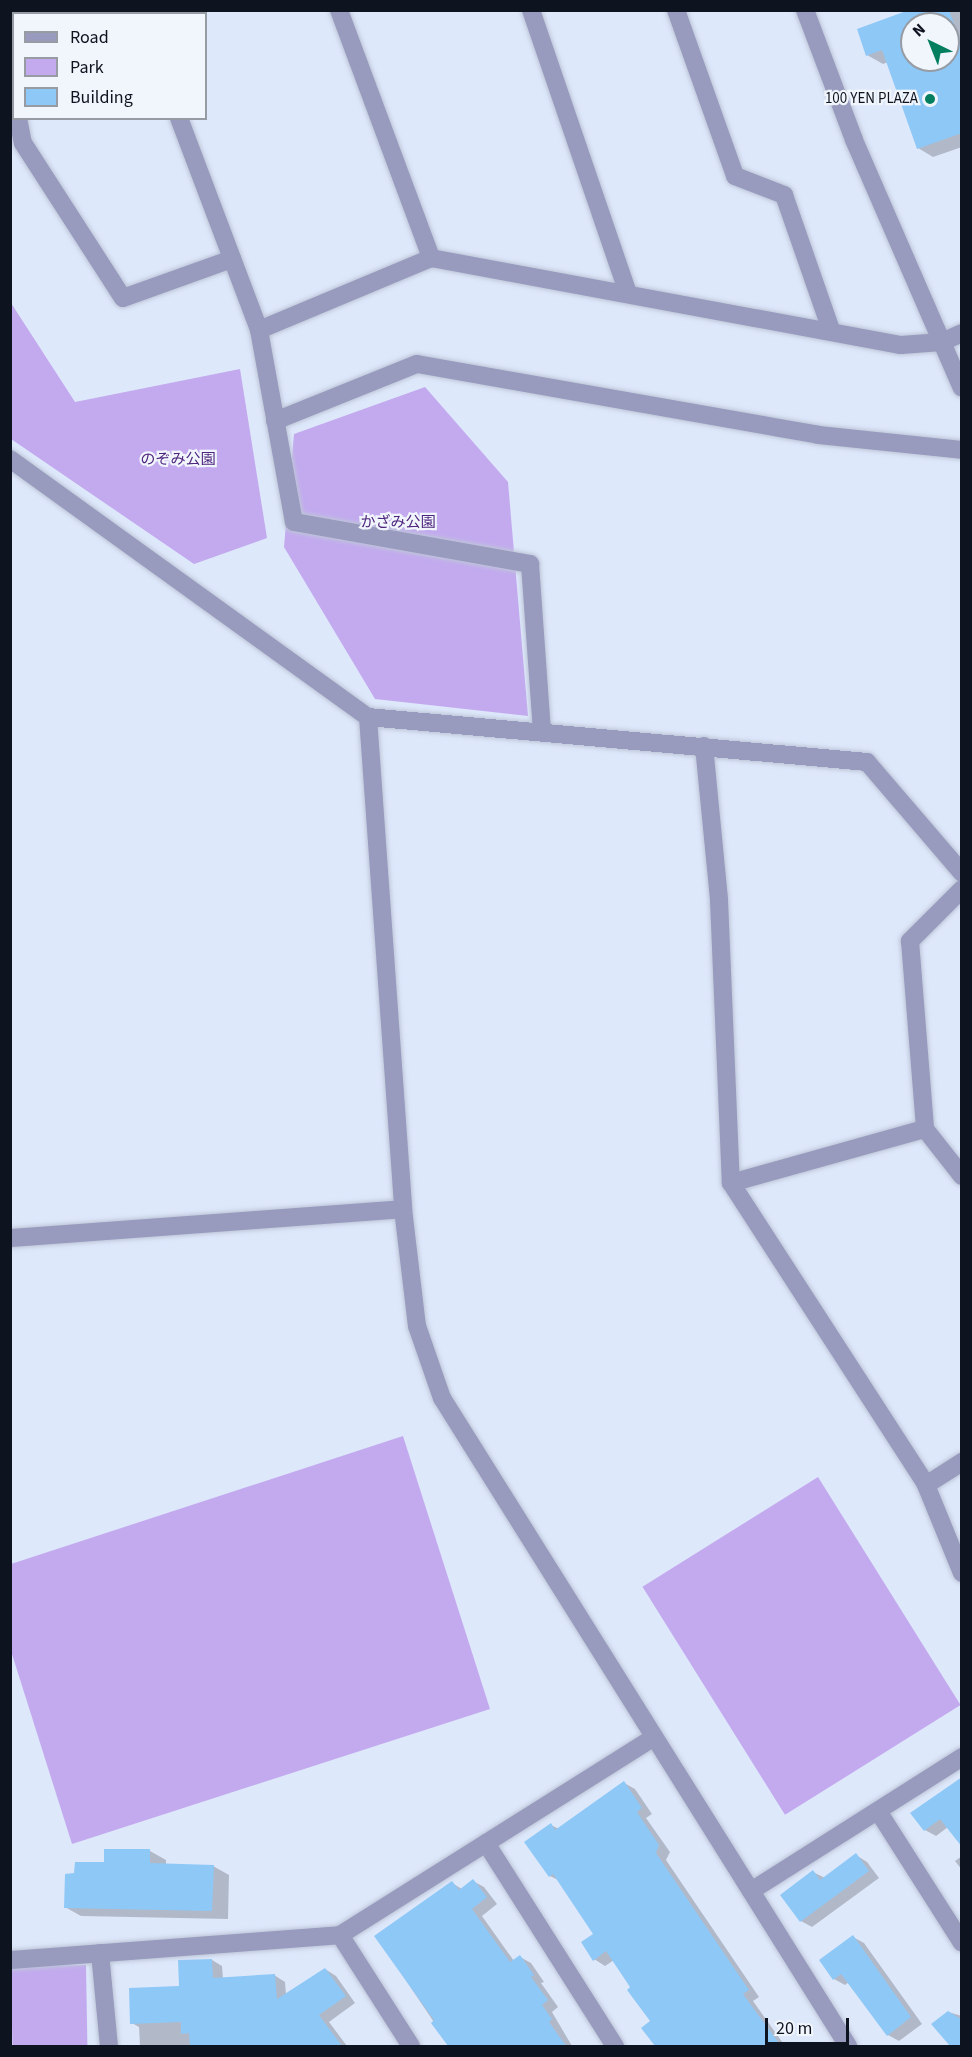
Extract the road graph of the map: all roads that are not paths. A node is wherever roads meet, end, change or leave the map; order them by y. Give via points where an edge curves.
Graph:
1 (339, 10) edge
2 (531, 10) edge
3 (676, 10) edge
4 (805, 10) edge
5 (18, 120) edge
6 (179, 120) edge
7 (431, 258) junction
8 (232, 259) junction
9 (628, 294) junction
10 (259, 330) junction
11 (831, 330) junction
12 (962, 333) edge
13 (942, 342) junction
14 (962, 388) edge
15 (275, 421) junction
16 (962, 450) edge
17 (10, 459) edge
18 (368, 717) junction
19 (542, 730) junction
20 (704, 746) junction
21 (962, 873) edge
22 (962, 889) edge
23 (925, 1129) junction
24 (962, 1176) edge
25 (731, 1184) junction
26 (403, 1209) junction
27 (10, 1238) edge
28 (962, 1462) edge
29 (926, 1485) junction
30 (962, 1573) edge
31 (654, 1737) junction
32 (962, 1757) edge
33 (878, 1811) junction
34 (486, 1843) junction
35 (751, 1891) junction
36 (340, 1935) junction
37 (962, 1943) edge
38 (100, 1953) junction
39 (10, 1960) edge
40 (109, 2046) edge
41 (411, 2046) edge
42 (615, 2046) edge
43 (848, 2046) edge

1 - 7 street
2 - 9 street
3 - 11 street via 735,176 784,195
4 - 13 street via 854,140
5 - 8 street via 23,142 123,298
6 - 8 street
7 - 9 street
7 - 10 street
8 - 10 street
9 - 11 street
10 - 15 street
11 - 13 street via 901,345
12 - 13 street
13 - 14 street
15 - 16 street via 417,364 818,435
15 - 19 street via 294,522 530,564
17 - 18 street
18 - 19 street
18 - 26 street
19 - 20 street
20 - 21 street via 867,762
20 - 25 street via 720,900
22 - 23 street via 910,941
23 - 24 street
23 - 25 street
25 - 29 street
26 - 27 street
26 - 31 street via 417,1326 442,1398
28 - 29 street
29 - 30 street
31 - 34 street
31 - 35 street
32 - 33 street
33 - 35 street
33 - 37 street
34 - 36 street
34 - 42 street
35 - 43 street
36 - 38 street
36 - 41 street
38 - 39 street
38 - 40 street

